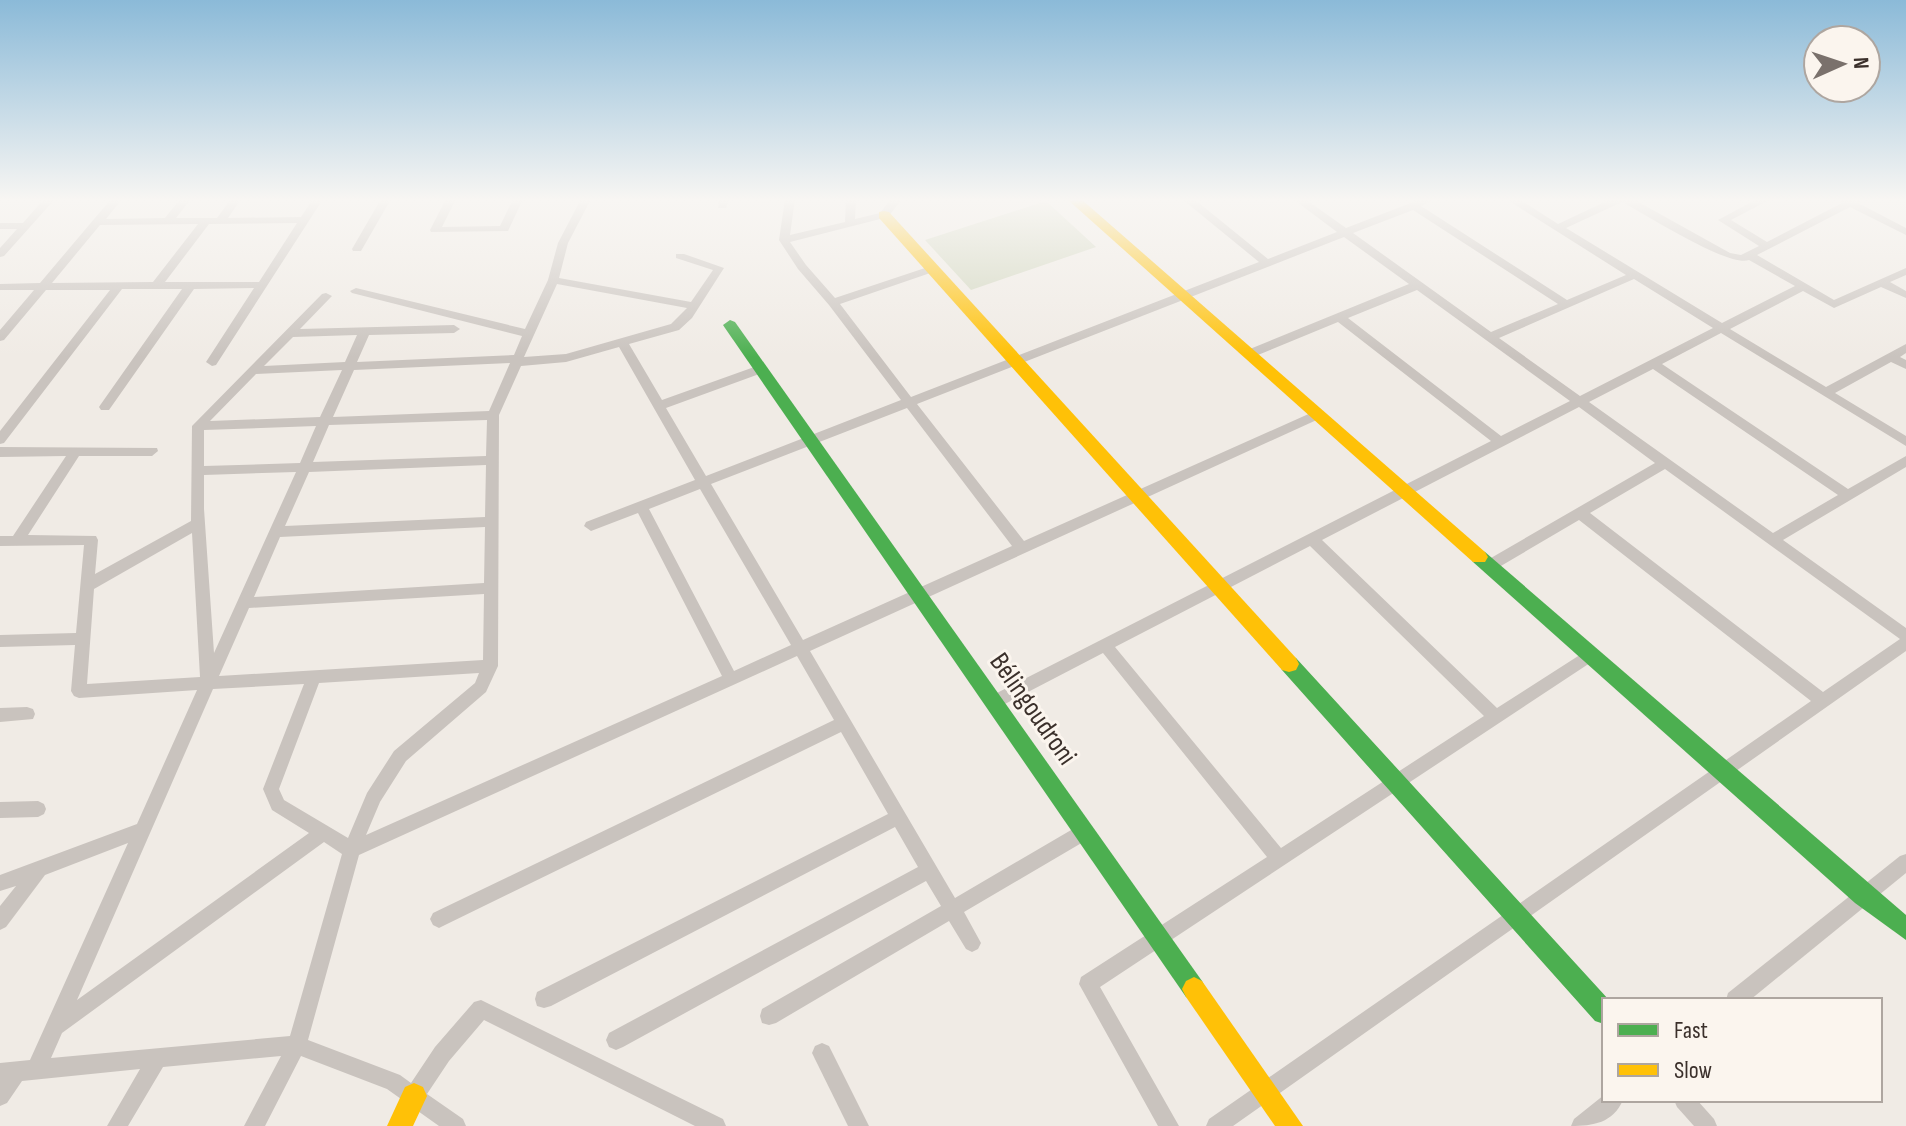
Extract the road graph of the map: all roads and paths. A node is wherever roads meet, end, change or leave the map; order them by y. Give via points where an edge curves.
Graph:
1 (73, 252) edge
2 (183, 252) edge
3 (284, 252) edge
4 (561, 252) edge
5 (792, 252) edge
6 (916, 252) edge
7 (1133, 252) edge
8 (1253, 252) edge
9 (1296, 252) edge
10 (1370, 252) edge
11 (1484, 252) edge
12 (1596, 252) edge
13 (1720, 252) edge
14 (1756, 252) edge
15 (1749, 255) junction
16 (680, 256) dead end
17 (1267, 263) junction
18 (932, 269) junction
19 (1906, 271) edge
20 (1635, 275) junction
21 (553, 280) junction
22 (1883, 283) junction
23 (262, 285) junction
24 (1418, 285) junction
25 (119, 286) junction
26 (156, 286) junction
27 (190, 286) junction
28 (0, 287) edge
29 (42, 287) junction
30 (1802, 287) junction
31 (356, 291) dead end
32 (1906, 295) edge
33 (326, 296) dead end
34 (1183, 296) junction
35 (833, 303) junction
36 (1567, 305) junction
37 (693, 306) junction
38 (1341, 318) junction
39 (730, 325) dead end
40 (1721, 328) junction
41 (454, 329) dead end
42 (365, 331) junction
43 (289, 333) junction
44 (529, 334) junction
45 (0, 337) edge
46 (1490, 337) junction
47 (621, 341) junction
48 (1906, 348) edge
49 (1249, 354) junction
50 (1891, 357) junction
51 (517, 361) junction
52 (1016, 361) junction
53 (212, 362) dead end
54 (1653, 363) junction
55 (1906, 365) edge
56 (349, 366) junction
57 (761, 369) junction
58 (252, 370) junction
59 (1826, 393) junction
60 (1579, 401) junction
61 (908, 402) junction
62 (659, 406) junction
63 (105, 407) dead end
64 (493, 415) junction
65 (1317, 415) junction
66 (325, 421) junction
67 (198, 426) junction
68 (0, 440) edge
69 (811, 440) junction
70 (1500, 442) junction
71 (1906, 442) edge
72 (152, 451) dead end
73 (0, 452) edge
74 (75, 452) junction
75 (493, 460) junction
76 (1906, 461) edge
77 (1665, 463) junction
78 (304, 467) junction
79 (198, 471) junction
80 (703, 482) junction
81 (1404, 491) junction
82 (1138, 496) junction
83 (1849, 496) junction
84 (641, 506) junction
85 (1581, 514) junction
86 (492, 522) junction
87 (198, 523) junction
88 (591, 526) dead end
89 (275, 532) junction
90 (1312, 539) junction
91 (1772, 540) junction
92 (0, 541) edge
93 (17, 541) junction
94 (1021, 548) junction
95 (1489, 566) junction
96 (87, 586) junction
97 (1219, 586) junction
98 (491, 588) junction
99 (919, 595) junction
100 (244, 603) junction
101 (1906, 636) edge
102 (83, 639) junction
103 (0, 641) edge
104 (1906, 643) edge
105 (1105, 645) junction
106 (800, 648) junction
107 (1591, 655) junction
108 (490, 666) junction
109 (314, 677) junction
110 (731, 679) junction
111 (208, 683) junction
112 (1823, 701) junction
113 (994, 702) junction
114 (27, 714) dead end
115 (0, 715) edge
116 (1496, 718) junction
117 (844, 723) junction
118 (1722, 771) junction
119 (1397, 782) junction
120 (38, 809) dead end
121 (0, 810) edge
122 (898, 817) junction
123 (143, 830) junction
124 (1084, 832) junction
125 (323, 833) junction
126 (352, 850) junction
127 (1279, 859) junction
128 (1906, 862) edge
129 (39, 869) junction
130 (929, 870) junction
131 (0, 883) edge
132 (1863, 895) junction
133 (952, 909) junction
134 (1517, 915) junction
135 (439, 919) dead end
136 (0, 921) edge
137 (1906, 929) edge
138 (1159, 938) junction
139 (972, 943) dead end
140 (1737, 998) edge
141 (544, 999) dead end
142 (1602, 1010) edge
143 (769, 1016) dead end
144 (55, 1027) junction
145 (616, 1040) dead end
146 (297, 1045) junction
147 (822, 1053) dead end
148 (158, 1058) junction
149 (18, 1072) edge
150 (1266, 1091) junction
151 (0, 1096) edge
152 (414, 1096) junction
153 (1611, 1102) edge
154 (1686, 1102) edge
155 (117, 1126) edge
156 (254, 1126) edge
157 (400, 1126) edge
158 (456, 1126) edge
159 (716, 1126) edge
160 (859, 1126) edge
161 (1169, 1126) edge
162 (1216, 1126) edge
163 (1290, 1126) edge
164 (1581, 1126) edge
165 (1707, 1126) edge

1 - 29 street
2 - 26 street
3 - 23 street
4 - 21 street
5 - 35 street
6 - 18 street
7 - 34 street
8 - 17 street
9 - 17 street
10 - 24 street
11 - 36 street
12 - 20 street
13 - 15 street via 1743,259
14 - 15 street
15 - 30 street
16 - 37 street via 719,268
17 - 34 street
18 - 35 street
18 - 52 street
19 - 22 street
20 - 36 street
20 - 40 street
21 - 37 street
21 - 44 street
22 - 30 street via 1838,304
22 - 32 street
23 - 27 street
23 - 53 street
24 - 38 street
24 - 46 street
25 - 26 street
25 - 29 street
25 - 68 street
26 - 27 street
27 - 63 street
28 - 29 street
29 - 45 street
30 - 40 street
31 - 44 street
33 - 43 street
34 - 49 street
34 - 52 street
35 - 61 street
36 - 46 street
37 - 47 street via 675,327
38 - 49 street
38 - 70 street
39 - 57 street, Bélingoudroni
40 - 54 street
40 - 59 street
41 - 42 street
42 - 43 street
42 - 56 street
43 - 58 street
44 - 51 street
46 - 60 street
47 - 51 street via 566,358
47 - 62 street
48 - 50 street
49 - 65 street
50 - 55 street
50 - 59 street
51 - 56 street
51 - 64 street
52 - 61 street
52 - 82 street
54 - 60 street
54 - 83 street
56 - 58 street
56 - 66 street
57 - 62 street
57 - 69 street, Bélingoudroni
58 - 67 street
59 - 71 street
60 - 70 street
60 - 77 street
61 - 69 street
61 - 94 street
62 - 80 street
64 - 66 street
64 - 75 street
65 - 81 street
65 - 82 street
66 - 67 street
66 - 78 street
67 - 79 street
69 - 80 street
69 - 99 street, Bélingoudroni
70 - 81 street
72 - 74 street
73 - 74 street
74 - 93 street
75 - 78 street
75 - 86 street
76 - 83 street
77 - 85 street
77 - 91 street
78 - 79 street
78 - 89 street
79 - 87 street
80 - 84 street
80 - 106 street
81 - 90 street
81 - 95 street
82 - 94 street
82 - 97 street
83 - 91 street
84 - 88 street
84 - 110 street
85 - 95 street
85 - 112 street
86 - 89 street
86 - 98 street
87 - 96 street
87 - 111 street
89 - 100 street
90 - 97 street
90 - 116 street
91 - 101 street
92 - 93 street
93 - 96 street via 91,540
94 - 99 street
95 - 107 street
96 - 102 street
97 - 105 street
97 - 119 street
98 - 100 street
98 - 108 street
99 - 106 street
99 - 113 street, Bélingoudroni
100 - 111 street
102 - 103 street
102 - 111 street via 79,691
104 - 112 street
105 - 113 street
105 - 127 street
106 - 110 street
106 - 117 street
107 - 116 street
107 - 118 street
108 - 109 street
108 - 126 street via 481,687 400,756 373,798
109 - 111 street
109 - 125 street via 271,789 278,805
110 - 126 street
111 - 123 street
112 - 118 street
113 - 124 street, Bélingoudroni
114 - 115 street
116 - 119 street
117 - 122 street
117 - 135 street
118 - 132 street
118 - 134 street
119 - 127 street
119 - 134 street
120 - 121 street
122 - 130 street
122 - 141 street
123 - 129 street
123 - 144 street
124 - 133 street
124 - 138 street, Bélingoudroni
125 - 126 street
125 - 144 street
126 - 146 street
127 - 138 street
128 - 132 street
129 - 131 street
129 - 136 street
130 - 133 street
130 - 145 street
132 - 137 street
132 - 140 street
133 - 139 street
133 - 143 street
134 - 142 street
134 - 150 street
138 - 150 street, Bélingoudroni
138 - 161 street via 1088,984
144 - 149 street
146 - 148 street
146 - 152 street via 393,1082
146 - 156 street
147 - 160 street
148 - 149 street
148 - 155 street
149 - 151 street
150 - 162 street
150 - 163 street, Bélingoudroni
152 - 157 street
152 - 158 street
152 - 159 street via 481,1009
153 - 164 street
154 - 165 street

